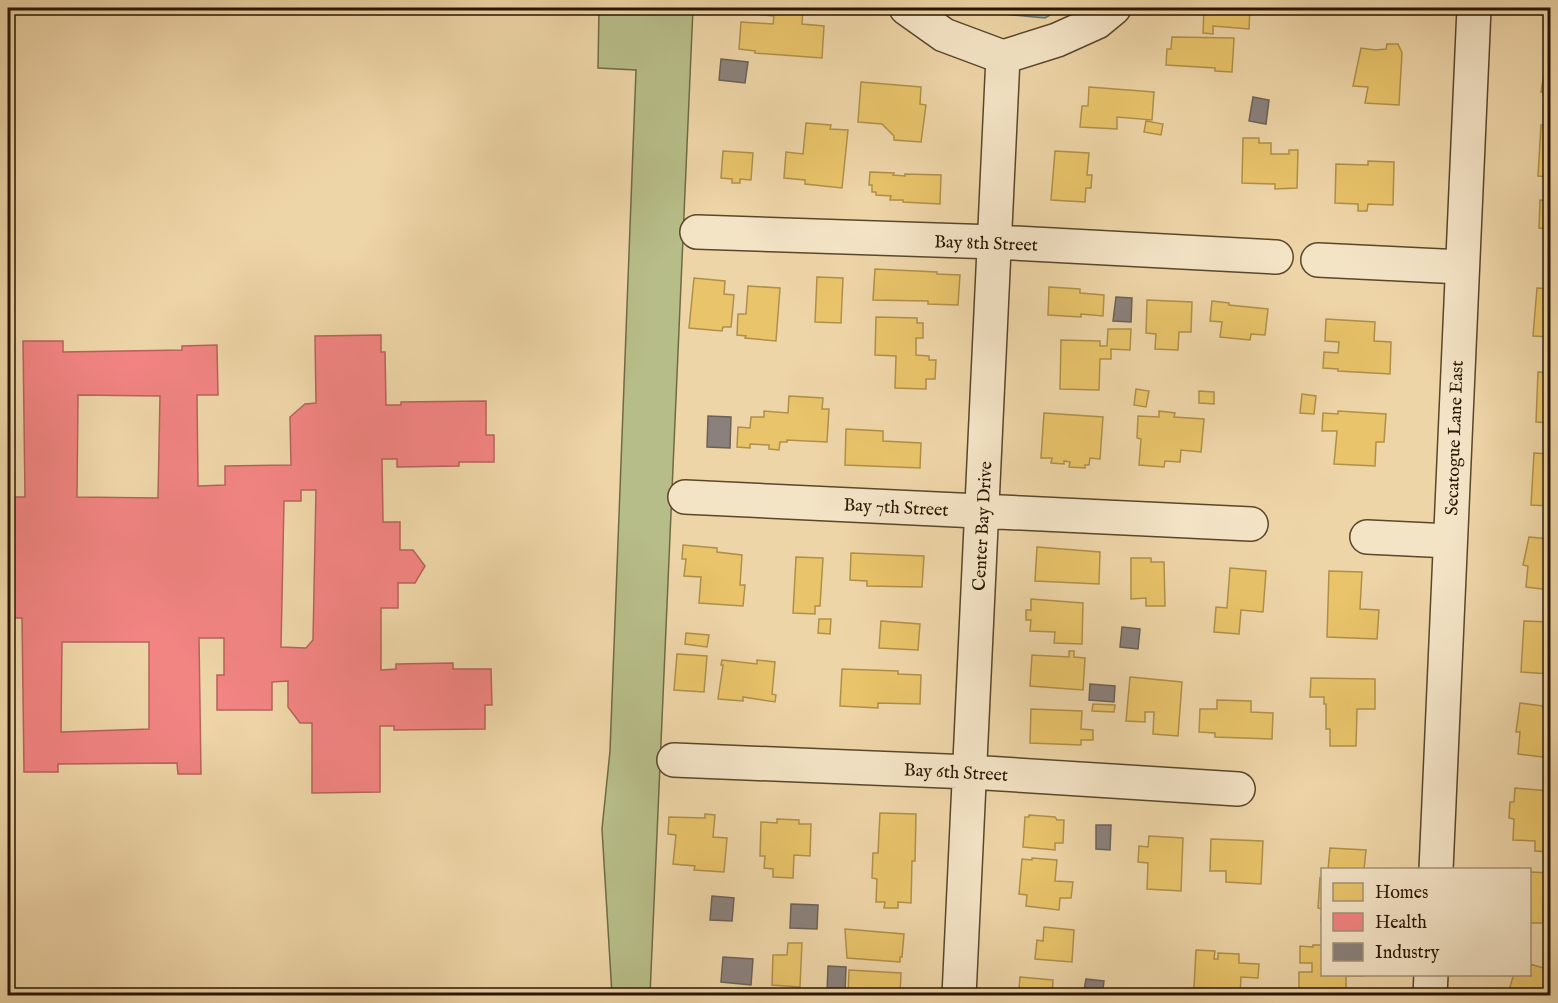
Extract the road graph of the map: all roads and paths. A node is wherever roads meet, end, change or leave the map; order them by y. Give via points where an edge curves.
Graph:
1 (906, 8) edge
2 (1114, 8) edge
3 (1474, 8) edge
4 (1003, 57) junction
5 (696, 232) dead end
6 (995, 242) junction
7 (1276, 257) dead end
8 (1318, 260) dead end
9 (1462, 267) junction
10 (685, 497) dead end
11 (982, 511) junction
12 (1251, 524) dead end
13 (1367, 537) dead end
14 (1450, 541) junction
15 (674, 760) dead end
16 (970, 772) junction
17 (1238, 789) dead end
18 (1436, 868) edge
19 (1431, 976) edge
20 (959, 996) edge
21 (1430, 996) edge

1 - 4 street via 944,35
2 - 4 street via 1097,22 1058,40
3 - 9 street, Secatogue Lane East
4 - 6 street, Center Bay Drive
5 - 6 street, Bay 8th Street
6 - 7 street, Bay 8th Street
6 - 11 street, Center Bay Drive
8 - 9 street
9 - 14 street, Secatogue Lane East
10 - 11 street, Bay 7th Street
11 - 12 street, Bay 7th Street
11 - 16 street, Center Bay Drive
13 - 14 street
14 - 18 street, Secatogue Lane East
15 - 16 street, Bay 6th Street
16 - 17 street, Bay 6th Street
16 - 20 street, Center Bay Drive
19 - 21 street

